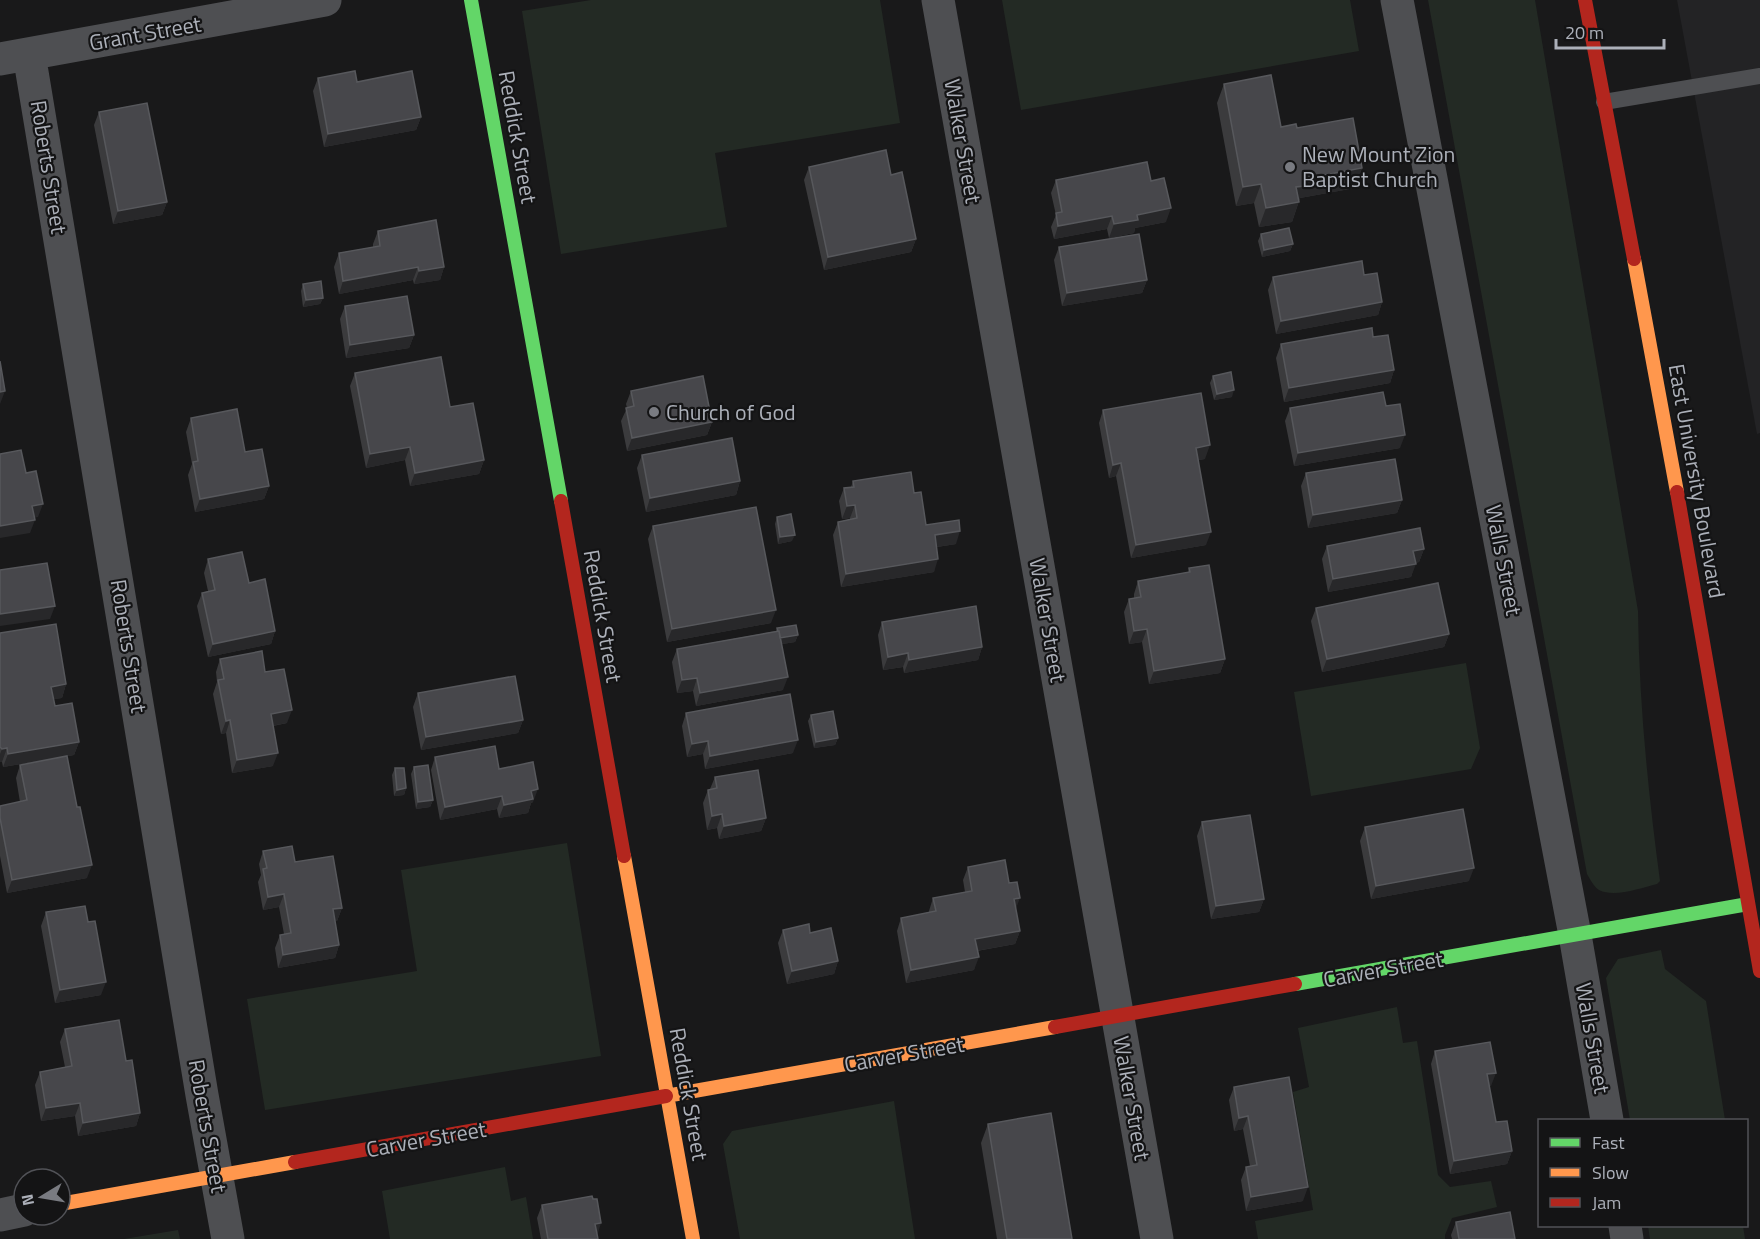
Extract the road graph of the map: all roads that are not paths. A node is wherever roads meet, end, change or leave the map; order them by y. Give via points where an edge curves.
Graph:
1 (325, 0) edge
2 (471, 0) edge
3 (938, 0) edge
4 (1397, 0) edge
5 (1585, 0) edge
6 (15, 56) edge
7 (1760, 76) edge
8 (1604, 102) junction
9 (1754, 903) edge
10 (1575, 935) junction
11 (1760, 971) edge
12 (1118, 1017) junction
13 (668, 1095) junction
14 (1607, 1119) edge
15 (216, 1177) junction
16 (72, 1202) edge
17 (228, 1239) edge
18 (693, 1239) edge
19 (1157, 1239) edge

1 - 6 street, Grant Street
2 - 13 street, Reddick Street
3 - 12 street, Walker Street
4 - 10 street, Walls Street
5 - 8 street, East University Boulevard
6 - 15 street, Roberts Street
7 - 8 lane
8 - 9 street, East University Boulevard
9 - 10 street, Carver Street
9 - 11 street, East University Boulevard
10 - 12 street, Carver Street
10 - 14 street, Walls Street
12 - 13 street, Carver Street
12 - 19 street, Walker Street
13 - 15 street, Carver Street
13 - 18 street, Reddick Street
15 - 16 street, Carver Street
15 - 17 street, Roberts Street

